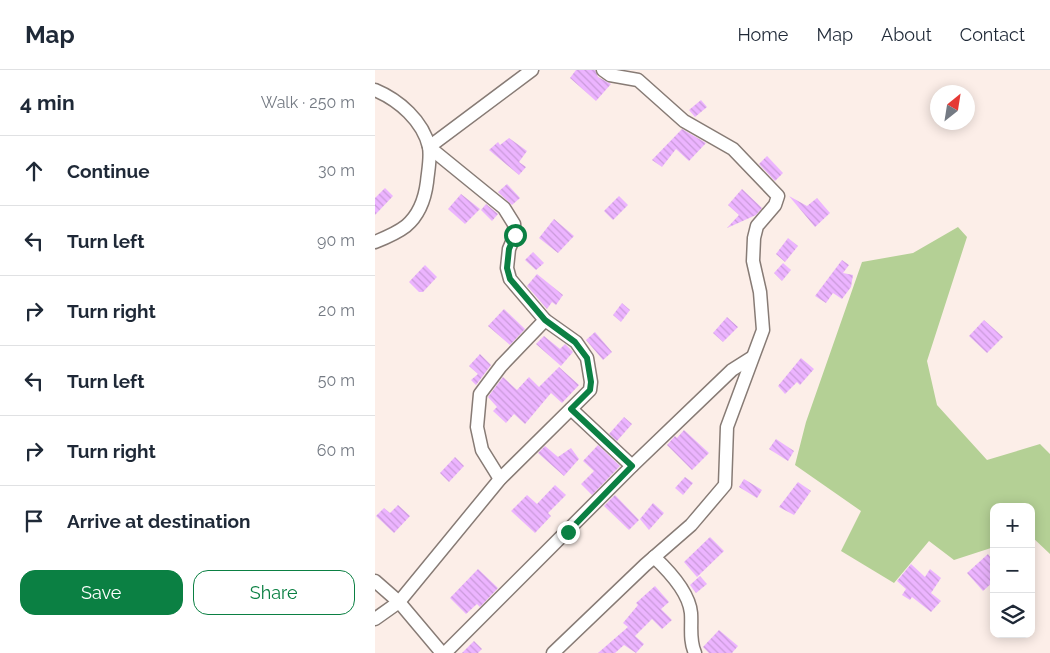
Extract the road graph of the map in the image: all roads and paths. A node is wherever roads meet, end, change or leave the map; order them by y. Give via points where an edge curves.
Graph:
1 (532, 70) edge
2 (603, 70) edge
3 (375, 90) edge
4 (429, 147) junction
5 (375, 242) edge
6 (545, 320) junction
7 (751, 358) junction
8 (571, 409) junction
9 (632, 466) junction
10 (500, 479) junction
11 (654, 557) junction
12 (375, 581) edge
13 (399, 602) junction
14 (375, 619) edge
15 (443, 653) edge
16 (553, 653) edge
17 (695, 653) edge

1 - 4 street
2 - 7 street via 610,75 638,80 684,121 733,149 778,196 775,205 757,226 754,238 753,261 763,330
3 - 4 street via 407,111 418,124
4 - 5 street via 425,194 415,215 404,228
4 - 6 street via 504,208 514,224 515,235 509,249 507,268 510,279
6 - 8 street via 575,342 587,358 590,390
6 - 10 street via 479,394 477,427 482,450
7 - 9 street via 732,370
7 - 11 street via 727,427 725,485 691,525
8 - 9 street
8 - 10 street
9 - 15 street
10 - 13 street
11 - 16 street
11 - 17 street via 682,590 688,603
12 - 13 street
13 - 14 street
13 - 15 street

